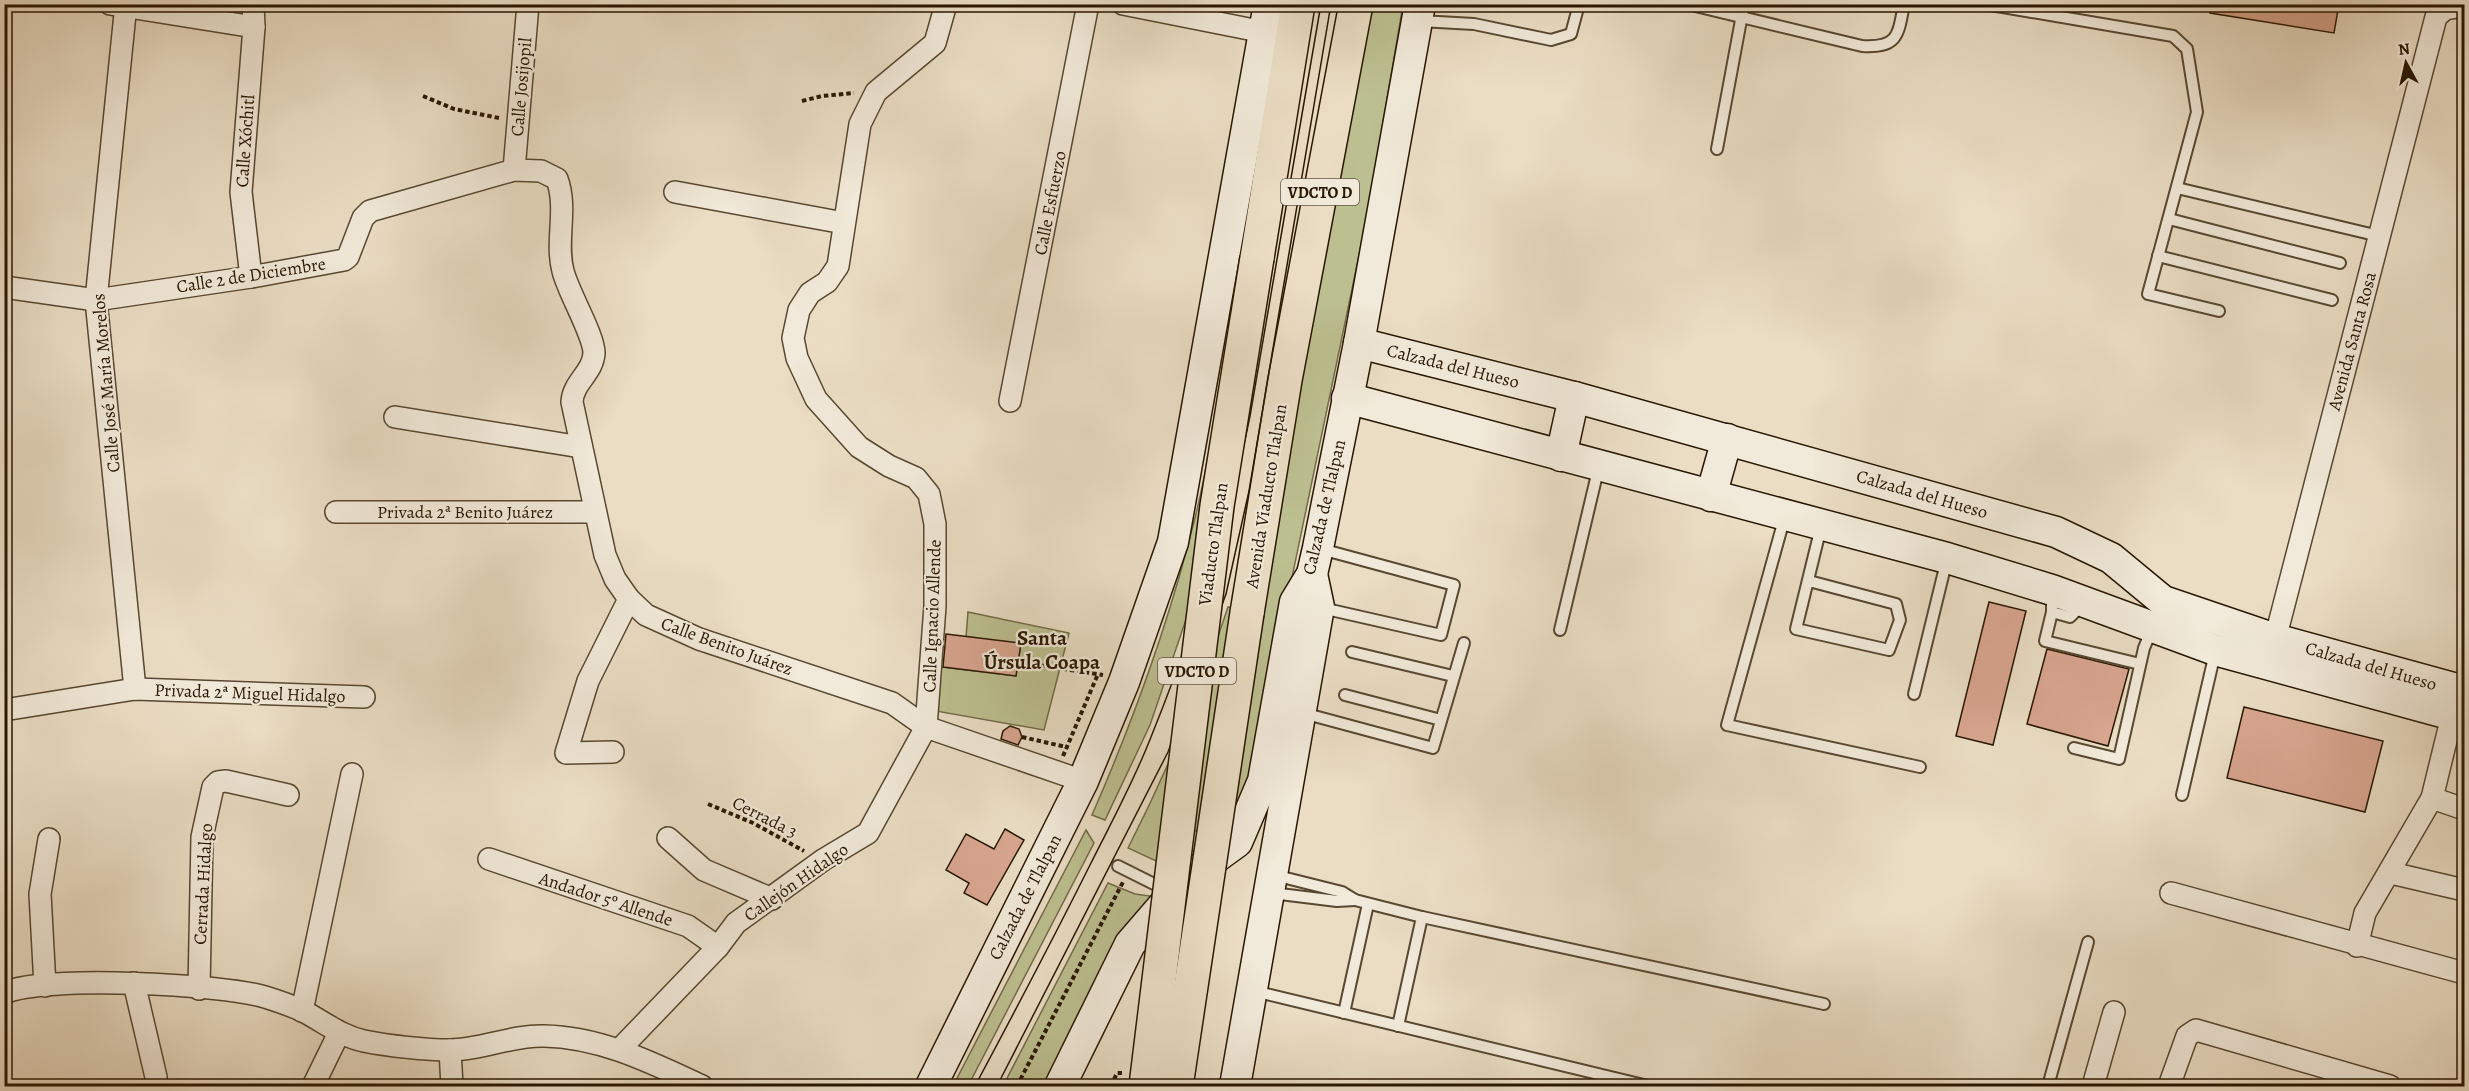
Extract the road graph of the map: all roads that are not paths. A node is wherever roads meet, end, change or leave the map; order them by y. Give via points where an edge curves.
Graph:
1 (253, 4) edge
2 (528, 4) edge
3 (946, 4) edge
4 (1088, 4) edge
5 (1123, 4) edge
6 (1298, 4) edge
7 (1356, 4) edge
8 (1579, 4) edge
9 (1687, 4) edge
10 (1744, 4) edge
11 (1904, 4) edge
12 (1985, 4) edge
13 (120, 6) edge
14 (2464, 6) edge
15 (1418, 13) edge
16 (1742, 16) junction
17 (1267, 18) edge
18 (254, 27) junction
19 (1718, 149) dead end
20 (514, 170) junction
21 (2177, 188) junction
22 (675, 192) dead end
23 (2169, 219) junction
24 (844, 223) junction
25 (2379, 236) junction
26 (2158, 256) junction
27 (2340, 262) dead end
28 (251, 277) junction
29 (4, 287) edge
30 (96, 300) junction
31 (2332, 300) dead end
32 (2219, 311) dead end
33 (1359, 343) junction
34 (1574, 397) junction
35 (1347, 398) junction
36 (1010, 402) dead end
37 (395, 417) dead end
38 (1727, 440) junction
39 (581, 447) junction
40 (1561, 456) junction
41 (1599, 466) junction
42 (1711, 496) junction
43 (594, 512) junction
44 (336, 513) dead end
45 (1785, 515) junction
46 (1821, 525) junction
47 (1947, 558) junction
48 (1315, 561) junction
49 (1809, 581) junction
50 (628, 599) junction
51 (2052, 601) junction
52 (1319, 607) junction
53 (2152, 628) junction
54 (1560, 630) dead end
55 (1464, 643) dead end
56 (2215, 650) junction
57 (1352, 652) dead end
58 (2272, 652) junction
59 (2140, 664) junction
60 (1453, 676) junction
61 (135, 689) junction
62 (1914, 694) dead end
63 (1345, 695) dead end
64 (364, 698) dead end
65 (2460, 709) edge
66 (4, 710) edge
67 (1300, 712) junction
68 (1441, 720) junction
69 (926, 727) junction
70 (2074, 748) dead end
71 (613, 752) dead end
72 (1920, 767) dead end
73 (351, 774) dead end
74 (1070, 776) junction
75 (288, 795) dead end
76 (2182, 795) dead end
77 (2432, 798) junction
78 (2464, 808) edge
79 (668, 838) dead end
80 (49, 839) dead end
81 (489, 859) dead end
82 (1118, 866) dead end
83 (2391, 873) junction
84 (1269, 884) junction
85 (2464, 890) edge
86 (2171, 892) dead end
87 (1174, 893) junction
88 (772, 899) junction
89 (1355, 900) junction
90 (1368, 904) junction
91 (1422, 917) junction
92 (2088, 942) dead end
93 (2357, 946) junction
94 (718, 947) junction
95 (2464, 973) edge
96 (134, 983) junction
97 (45, 986) junction
98 (199, 989) junction
99 (1251, 991) junction
100 (4, 993) edge
101 (1824, 1004) dead end
102 (302, 1011) junction
103 (2114, 1012) dead end
104 (1344, 1013) junction
105 (1398, 1026) junction
106 (339, 1033) junction
107 (620, 1049) junction
108 (450, 1050) junction
109 (156, 1077) dead end
110 (313, 1086) edge
111 (452, 1086) edge
112 (702, 1086) edge
113 (931, 1086) edge
114 (1060, 1086) edge
115 (1146, 1086) edge
116 (1176, 1086) edge
117 (1235, 1086) edge
118 (1648, 1086) edge
119 (2048, 1086) edge
120 (2093, 1086) edge
121 (2169, 1086) edge
122 (2390, 1086) edge

1 - 18 street, Calle Xóchitl
2 - 20 street, Calle Josijopil
3 - 24 street, Calle Ignacio Allende via 935,43 876,92 860,124
4 - 36 street, Calle Esfuerzo
5 - 17 street
6 - 115 highway, Viaducto Tlalpan / VDCTO D, bridge via 1217,506
7 - 116 highway, Avenida Viaducto Tlalpan / VDCTO D, bridge via 1285,380
8 - 15 lane via 1570,34 1551,40 1474,24 1439,24
9 - 16 lane
10 - 16 lane
11 - 16 lane via 1898,33 1891,43 1879,47
12 - 21 lane via 2173,36 2182,42 2192,65 2197,112
13 - 18 street
13 - 30 street, Calle José María Morelos
14 - 25 street, Avenida Santa Rosa via 2445,9 2436,17
15 - 33 main road, Calzada de Tlalpan
16 - 19 lane
17 - 74 main road, Calzada de Tlalpan via 1173,542
18 - 28 street, Calle Xóchitl via 241,192
20 - 28 street, Calle 2 de Diciembre via 370,211 344,260
20 - 39 street, Calle Benito Juárez via 541,171 557,179 563,194 562,270 594,351 591,367 573,390
21 - 23 lane
21 - 25 lane
22 - 24 street
23 - 26 lane
23 - 27 lane
24 - 69 street, Calle Ignacio Allende via 838,266 827,282 810,293 799,310 793,338 797,358 816,399 859,447 916,478 929,494 935,524 935,606
25 - 58 street, Avenida Santa Rosa
26 - 31 lane
26 - 32 lane via 2148,294
28 - 30 street, Calle 2 de Diciembre
29 - 30 street, Calle 2 de Diciembre
30 - 61 street, Calle José María Morelos
33 - 34 main road, Calzada del Hueso
33 - 35 main road, Calzada de Tlalpan
34 - 38 main road, Calzada del Hueso
34 - 40 main road
35 - 40 main road, Calzada del Hueso
35 - 48 main road, Calzada de Tlalpan
37 - 39 street
38 - 42 main road
38 - 58 main road, Calzada del Hueso via 2056,532 2111,558 2163,602
39 - 43 street, Calle Benito Juárez
40 - 41 main road, Calzada del Hueso
41 - 42 main road, Calzada del Hueso
41 - 54 lane
42 - 45 main road, Calzada del Hueso
43 - 44 street, Privada 2ª Benito Juárez
43 - 50 street, Calle Benito Juárez via 605,555
45 - 46 main road, Calzada del Hueso
45 - 72 lane via 1727,725
46 - 47 main road, Calzada del Hueso
46 - 49 lane
47 - 51 main road, Calzada del Hueso
47 - 62 lane
48 - 52 main road
48 - 52 lane via 1454,585 1441,635
48 - 87 main road, Calzada de Tlalpan via 1295,602 1263,781 1237,842 1186,879
49 - 49 lane via 1796,629 1889,650 1900,620 1896,604
50 - 69 street, Calle Benito Juárez via 646,615 699,639 892,703
50 - 71 street via 588,681 566,753
51 - 53 main road, Calzada del Hueso via 2085,602
51 - 59 lane via 2045,641
52 - 67 main road
53 - 56 main road, Calzada del Hueso
53 - 59 lane
55 - 60 lane
56 - 58 main road, Calzada del Hueso
56 - 76 lane
57 - 60 lane
58 - 65 main road, Calzada del Hueso
59 - 70 lane via 2119,759
60 - 68 lane
61 - 64 street, Privada 2ª Miguel Hidalgo
61 - 66 street, Privada 2ª Miguel Hidalgo
63 - 68 lane
65 - 77 street
67 - 68 lane via 1433,748
67 - 84 main road
69 - 74 street, Calle Benito Juárez
69 - 88 street, Callejón Hidalgo via 868,833 823,860
73 - 102 street
74 - 113 main road, Calzada de Tlalpan
75 - 98 street, Cerrada Hidalgo via 226,781 213,786 202,837
77 - 78 street
77 - 83 street
79 - 88 street via 704,870
80 - 97 street via 40,894
81 - 94 street, Andador 5º Allende via 688,926
82 - 87 lane
83 - 85 street
83 - 93 street via 2365,914
84 - 89 lane via 1337,901
84 - 89 lane via 1342,892
84 - 99 main road
86 - 93 street
87 - 114 main road, Calzada de Tlalpan via 1130,944
88 - 94 street, Callejón Hidalgo via 736,923
89 - 90 lane
90 - 91 lane
90 - 104 lane
91 - 101 lane
91 - 105 lane
92 - 119 lane
93 - 95 street
94 - 107 street, Callejón Hidalgo
96 - 97 street
96 - 98 street
96 - 109 street
97 - 100 street via 14,988
98 - 102 street via 264,996
99 - 104 lane
99 - 117 main road
102 - 106 street
103 - 120 street
104 - 105 lane
105 - 118 lane
106 - 108 street via 364,1041
106 - 110 street
107 - 108 street via 544,1036
107 - 112 street
108 - 111 street
121 - 122 street via 2187,1036 2196,1030

